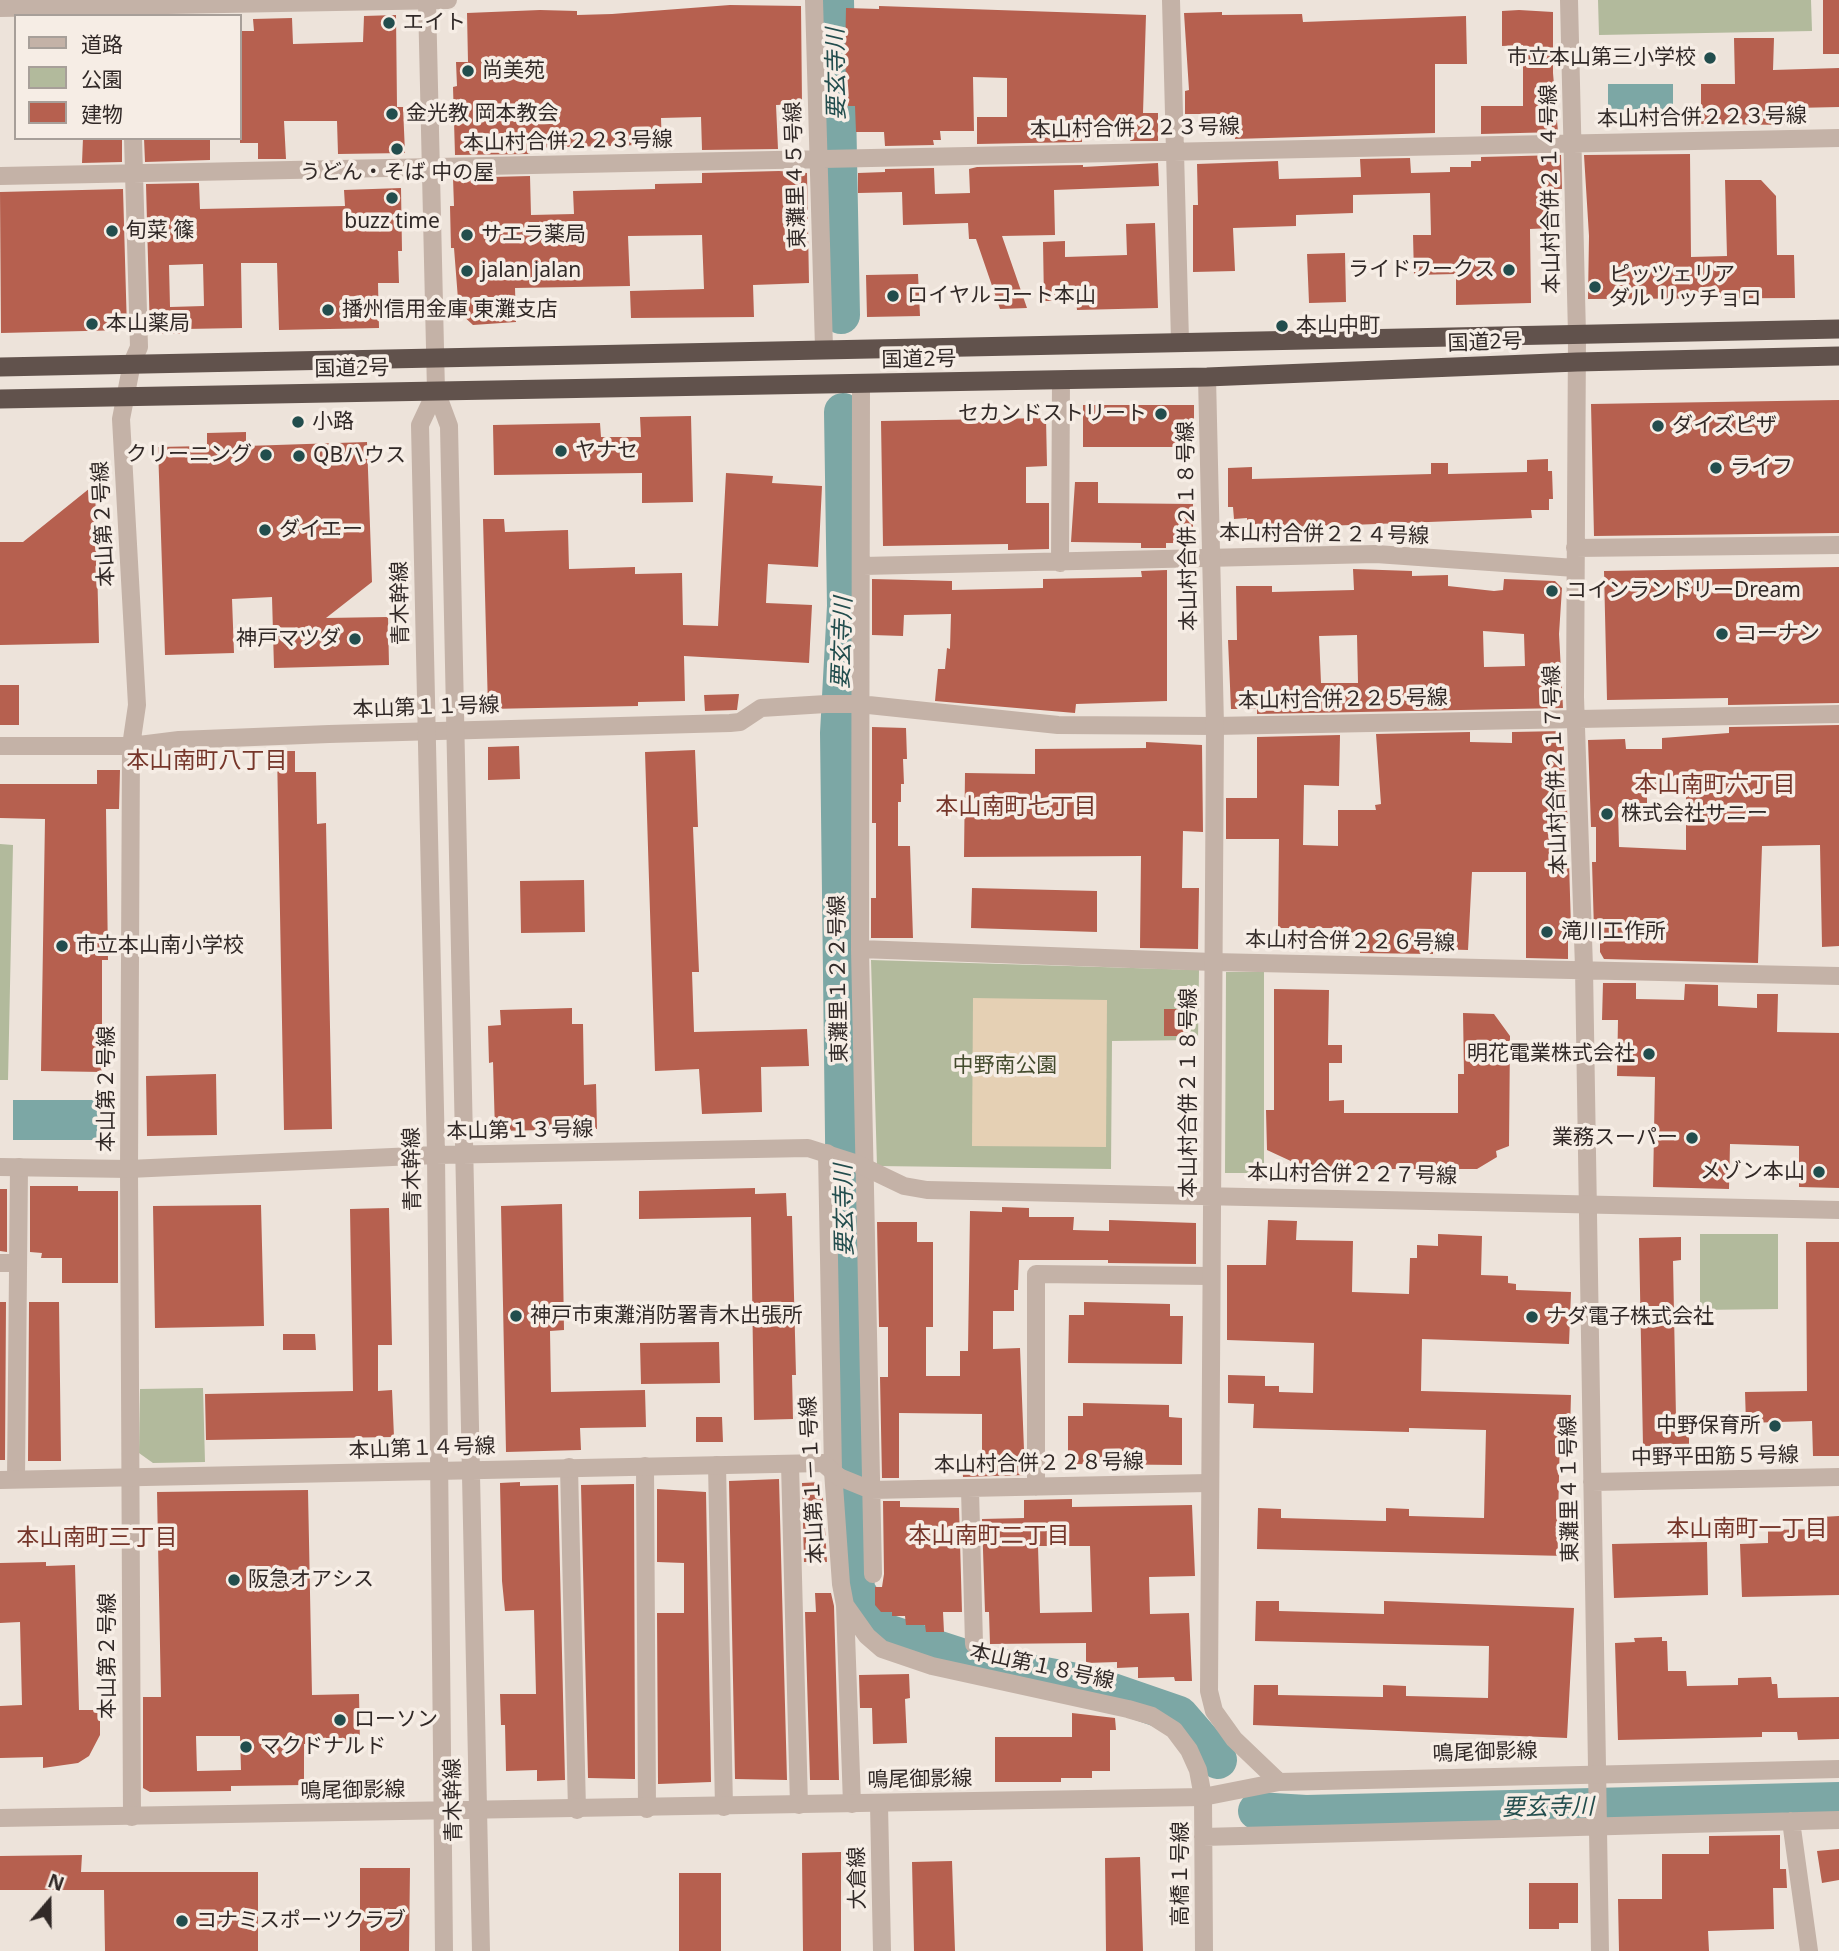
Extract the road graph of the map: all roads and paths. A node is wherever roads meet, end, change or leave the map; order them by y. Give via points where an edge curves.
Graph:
1 (426, 0) edge
2 (448, 0) edge
3 (814, 0) edge
4 (1171, 0) edge
5 (1569, 0) edge
6 (130, 7) edge
7 (0, 8) edge
8 (1839, 138) edge
9 (133, 140) edge
10 (1572, 143) junction
11 (1175, 150) junction
12 (819, 160) junction
13 (432, 167) junction
14 (134, 173) junction
15 (0, 176) edge
16 (1839, 329) edge
17 (1577, 335) junction
18 (1180, 341) junction
19 (824, 348) junction
20 (436, 356) junction
21 (1839, 356) edge
22 (1577, 362) junction
23 (132, 363) junction
24 (0, 366) edge
25 (1207, 377) junction
26 (1061, 380) junction
27 (861, 383) junction
28 (436, 391) junction
29 (126, 396) junction
30 (0, 399) edge
31 (1839, 545) edge
32 (1575, 548) junction
33 (1212, 556) junction
34 (1060, 563) junction
35 (863, 566) junction
36 (1575, 568) junction
37 (854, 704) junction
38 (1839, 714) edge
39 (1577, 717) junction
40 (1215, 726) junction
41 (456, 730) junction
42 (426, 731) junction
43 (0, 746) edge
44 (131, 746) junction
45 (860, 949) junction
46 (1213, 962) junction
47 (1584, 968) junction
48 (1839, 976) edge
49 (829, 1153) junction
50 (464, 1154) junction
51 (436, 1155) junction
52 (0, 1167) edge
53 (19, 1167) junction
54 (863, 1167) junction
55 (129, 1169) junction
56 (1211, 1194) junction
57 (1586, 1204) junction
58 (1839, 1210) edge
59 (9, 1263) edge
60 (1210, 1276) junction
61 (790, 1464) junction
62 (717, 1465) junction
63 (645, 1466) junction
64 (569, 1467) junction
65 (470, 1470) junction
66 (440, 1472) junction
67 (836, 1474) junction
68 (130, 1477) junction
69 (1839, 1477) edge
70 (8, 1479) edge
71 (1592, 1482) junction
72 (1208, 1483) junction
73 (1036, 1487) junction
74 (868, 1489) junction
75 (970, 1489) junction
76 (873, 1574) dead end
77 (845, 1605) junction
78 (974, 1644) dead end
79 (1839, 1769) edge
80 (1598, 1773) junction
81 (1279, 1782) junction
82 (1203, 1797) junction
83 (852, 1804) junction
84 (879, 1804) junction
85 (799, 1805) junction
86 (724, 1807) junction
87 (648, 1809) junction
88 (577, 1810) junction
89 (444, 1812) junction
90 (477, 1812) junction
91 (132, 1817) junction
92 (0, 1818) edge
93 (1839, 1820) edge
94 (1791, 1821) junction
95 (1599, 1823) junction
96 (1203, 1837) junction
97 (444, 1951) edge
98 (481, 1951) edge
99 (883, 1951) edge
100 (1204, 1951) edge
101 (1600, 1951) edge
102 (1809, 1951) edge

1 - 2 street
1 - 6 street
1 - 13 street, 青木幹線
3 - 12 street, 東灘里４５号線
4 - 11 street
5 - 10 street, 本山村合併２１４号線
6 - 7 street
8 - 10 street, 本山村合併２２３号線
9 - 14 street, 本山第２号線
10 - 11 street, 本山村合併２２３号線
10 - 17 street, 本山村合併２１４号線
11 - 12 street, 本山村合併２２３号線
11 - 18 street
12 - 13 street, 本山村合併２２３号線
12 - 19 street, 東灘里４５号線
13 - 14 street, 本山村合併２２３号線
13 - 20 street, 青木幹線
14 - 15 street, 本山村合併２２３号線
14 - 23 street, 本山第２号線 via 139,347
16 - 17 highway, 国道2号
17 - 18 highway, 国道2号
17 - 22 street, 本山村合併２１７号線
18 - 19 highway, 国道2号
19 - 20 highway, 国道2号
20 - 23 highway, 国道2号
20 - 28 street, 青木幹線
21 - 22 highway, 国道2号
22 - 25 highway, 国道2号
22 - 32 street, 本山村合併２１７号線
23 - 24 highway, 国道2号
23 - 29 street, 本山第２号線
25 - 26 highway, 国道2号
25 - 33 street, 本山村合併２１８号線
26 - 27 highway, 国道2号
26 - 34 street
27 - 28 highway, 国道2号
27 - 35 street, 東灘里１２２号線
28 - 29 highway, 国道2号
28 - 41 street, 青木幹線 via 449,426
28 - 42 street, 青木幹線 via 420,425
29 - 30 highway, 国道2号
29 - 44 street, 本山第２号線 via 121,419 136,705
31 - 32 street
32 - 36 street, 本山村合併２１７号線
33 - 34 street, 本山村合併２２４号線
33 - 36 street, 本山村合併２２４号線 via 1376,555
33 - 40 street, 本山村合併２１８号線
34 - 35 street, 本山村合併２２４号線
35 - 37 street, 東灘里１２２号線
36 - 39 street, 本山村合併２１７号線
37 - 40 street, 本山村合併２２５号線 via 1058,725
37 - 41 street, 本山第１１号線 via 761,708 730,723
37 - 45 street, 東灘里１２２号線
38 - 39 street, 本山村合併２２５号線
39 - 40 street, 本山村合併２２５号線
39 - 47 street, 本山村合併２１７号線
40 - 46 street, 本山村合併２１８号線
41 - 42 street, 本山第１１号線
41 - 50 street, 青木幹線
42 - 44 street, 本山第１１号線 via 179,740
42 - 51 street, 青木幹線
43 - 44 street, 本山第１１号線
44 - 55 street, 本山第２号線
45 - 46 street, 本山村合併２２６号線
45 - 54 street, 東灘里１２２号線
46 - 47 street, 本山村合併２２６号線
46 - 56 street, 本山村合併２１８号線
47 - 48 street, 本山村合併２２６号線
47 - 57 street, 本山村合併２１７号線
49 - 50 street, 本山第１３号線 via 808,1149
49 - 54 street, 本山第１３号線
49 - 67 street, 本山第１－１号線
50 - 51 street, 本山第１３号線
50 - 65 street, 青木幹線
51 - 55 street, 本山第１３号線
51 - 66 street, 青木幹線
52 - 53 street, 本山第１３号線
53 - 55 street, 本山第１３号線
53 - 59 street
54 - 56 street, 本山村合併２２７号線 via 904,1186 927,1190
54 - 74 street, 東灘里１２２号線
55 - 68 street, 本山第２号線
56 - 57 street, 本山村合併２２７号線
56 - 60 street, 本山村合併２１８号線
57 - 58 street, 本山村合併２２７号線
57 - 71 street, 東灘里４１号線
59 - 70 street
60 - 72 street, 本山村合併２１８号線
60 - 73 street via 1036,1274
61 - 62 street, 本山第１４号線
61 - 67 street, 本山第１４号線 via 823,1463
61 - 85 street
62 - 63 street, 本山第１４号線
62 - 86 street
63 - 64 street, 本山第１４号線
63 - 87 street
64 - 65 street, 本山第１４号線
64 - 88 street
65 - 66 street, 本山第１４号線
65 - 90 street, 青木幹線
66 - 68 street, 本山第１４号線
66 - 89 street, 青木幹線
67 - 74 street, 本山第１４号線
67 - 77 street, 本山第１－１号線
68 - 70 street, 本山第１４号線
68 - 91 street, 本山第２号線
69 - 71 street, 中野平田筋５号線
71 - 80 street, 東灘里４１号線
72 - 73 street, 本山村合併２２８号線
72 - 81 street, 本山村合併２１８号線 via 1209,1691 1214,1711 1234,1739
73 - 75 street, 本山村合併２２８号線
74 - 75 street, 本山村合併２２８号線
74 - 76 street, 東灘里１２２号線
75 - 78 street
77 - 82 street, 本山第１８号線 via 882,1649 932,1666 1152,1716 1174,1730 1189,1750
77 - 83 street, 本山第１－１号線
79 - 80 street, 鳴尾御影線
80 - 81 street, 鳴尾御影線
80 - 95 street, 東灘里４１号線
81 - 82 street, 鳴尾御影線
82 - 84 street, 鳴尾御影線
82 - 96 street, 高橋１号線
83 - 84 street, 鳴尾御影線
83 - 85 street, 鳴尾御影線
84 - 99 street, 大倉線
85 - 86 street, 鳴尾御影線
86 - 87 street, 鳴尾御影線
87 - 88 street, 鳴尾御影線
88 - 90 street, 鳴尾御影線
89 - 90 street, 鳴尾御影線
89 - 91 street, 鳴尾御影線
89 - 97 street, 青木幹線
90 - 98 street, 青木幹線
91 - 92 street, 鳴尾御影線
93 - 94 street
94 - 95 street
94 - 102 street
95 - 96 street
95 - 101 street, 東灘里４１号線
96 - 100 street, 高橋１号線

